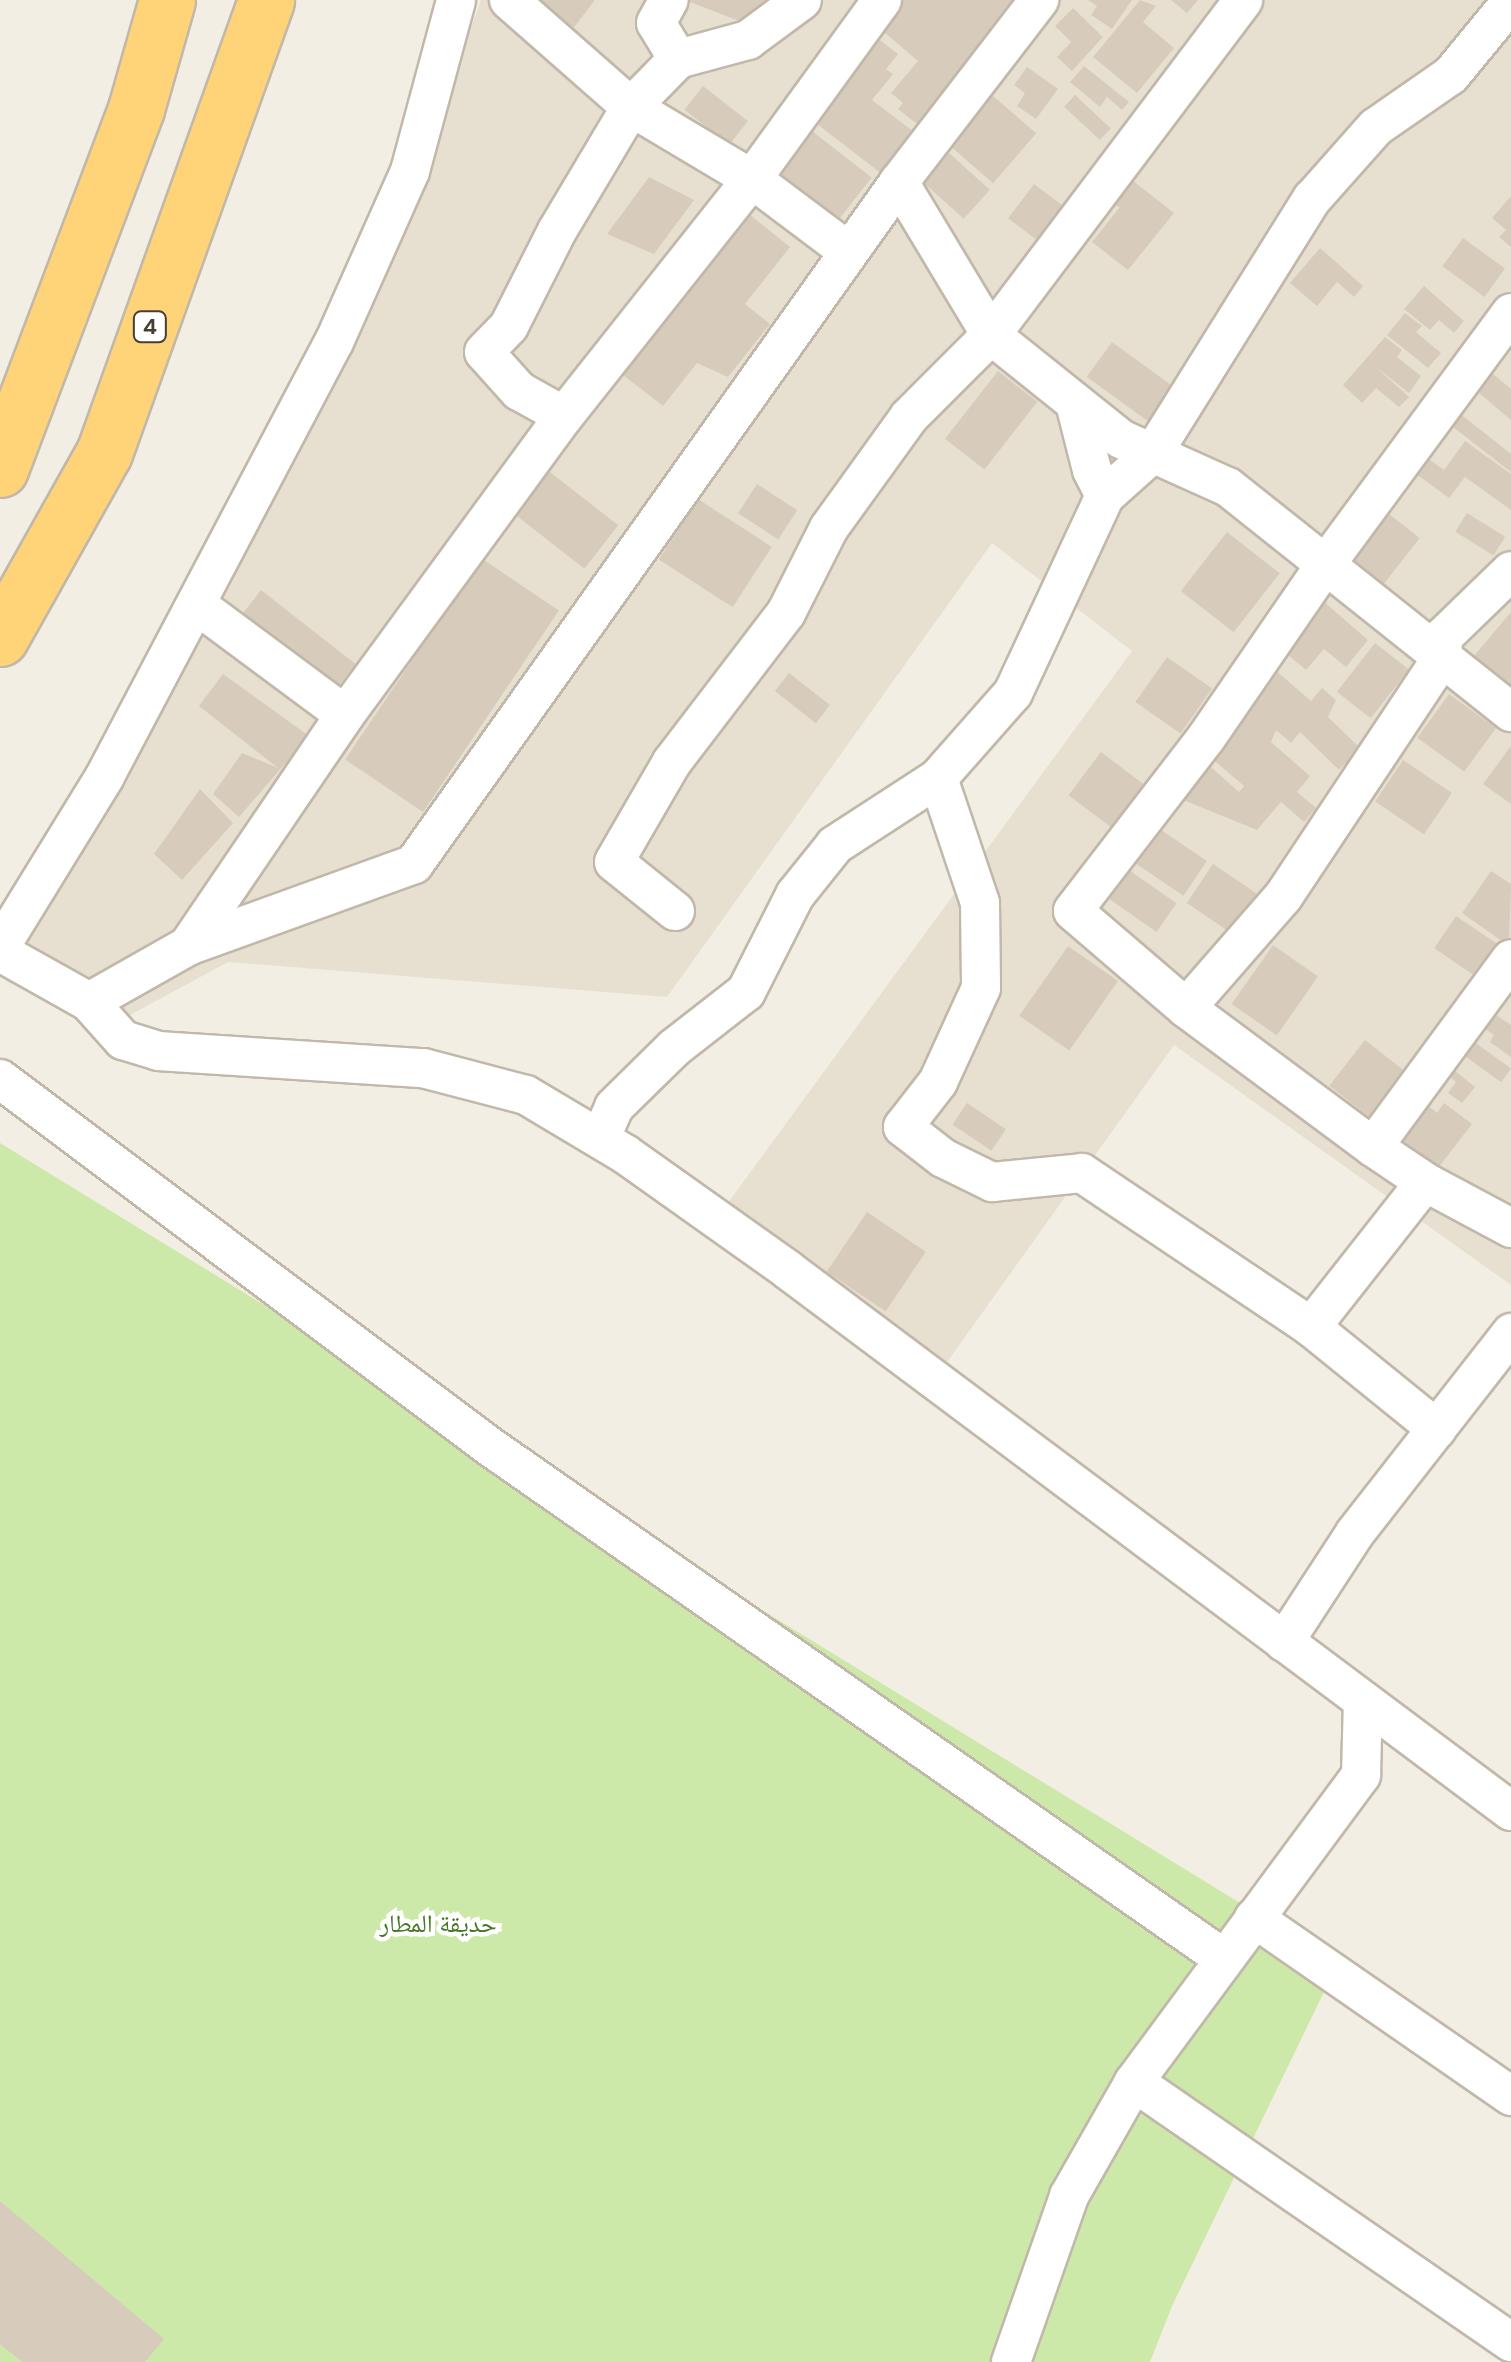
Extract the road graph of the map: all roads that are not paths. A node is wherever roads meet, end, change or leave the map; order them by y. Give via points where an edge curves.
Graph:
1 (167, 0) edge
2 (266, 0) edge
3 (456, 0) edge
4 (509, 0) edge
5 (669, 0) edge
6 (802, 0) edge
7 (882, 0) edge
8 (1039, 0) edge
9 (1244, 0) edge
10 (1511, 2) edge
11 (678, 60) junction
12 (631, 107) junction
13 (752, 179) junction
14 (898, 182) junction
15 (848, 252) junction
16 (1511, 314) edge
17 (991, 335) junction
18 (1075, 402) junction
19 (564, 416) junction
20 (1152, 453) junction
21 (0, 469) edge
22 (1105, 496) junction
23 (1325, 566) junction
24 (1511, 570) edge
25 (197, 605) junction
26 (0, 638) edge
27 (1441, 659) junction
28 (1511, 712) edge
29 (345, 715) junction
30 (938, 778) junction
31 (675, 910) dead end
32 (188, 946) junction
33 (0, 949) edge
34 (1511, 959) edge
35 (89, 1002) junction
36 (1186, 1008) junction
37 (0, 1079) edge
38 (600, 1139) junction
39 (1373, 1148) junction
40 (1424, 1182) junction
41 (1508, 1218) edge
42 (1311, 1328) junction
43 (1511, 1333) edge
44 (1437, 1430) junction
45 (1284, 1642) junction
46 (1364, 1701) junction
47 (1511, 1811) edge
48 (1254, 1918) junction
49 (1223, 1958) junction
50 (1134, 2082) junction
51 (1511, 2096) edge
52 (1511, 2342) edge
53 (1011, 2362) edge

1 - 21 highway via 136,110
2 - 26 highway, 4 via 104,453
3 - 25 street via 410,171 334,342
4 - 12 street
5 - 11 street via 656,23
6 - 11 street via 748,40
7 - 13 street
8 - 14 street
9 - 17 street
10 - 20 street via 1452,76 1376,127 1312,199
11 - 12 street
12 - 13 street
12 - 19 street via 510,326 484,352 518,391
13 - 15 street
13 - 19 street
14 - 15 street
14 - 17 street
15 - 32 street via 414,864
16 - 23 street
17 - 18 street
17 - 31 street via 909,417 830,528 786,613 672,762 614,862
18 - 20 street via 1120,439
18 - 22 street
19 - 29 street
20 - 22 street
20 - 23 street via 1228,487
22 - 30 street via 1013,692
23 - 27 street
23 - 36 street via 1206,738 1073,910
24 - 27 street via 1444,636
25 - 29 street
25 - 33 street
27 - 28 street
27 - 36 street via 1283,897
29 - 32 street
30 - 38 street via 835,845 795,895 746,992 674,1048 614,1108
30 - 42 street via 980,903 980,988 938,1082 903,1128 992,1182 1082,1174
32 - 35 street
33 - 35 street
34 - 39 street
35 - 38 street via 123,1040 158,1051 423,1068 526,1094
36 - 39 street
37 - 49 street via 554,1492
38 - 45 street via 788,1270
39 - 40 street
40 - 41 street
40 - 42 street
42 - 44 street
43 - 44 street
44 - 45 street via 1355,1533
45 - 46 street
46 - 47 street
46 - 48 street via 1361,1775
48 - 49 street
48 - 51 street
49 - 50 street
50 - 52 street
50 - 53 street via 1070,2196

